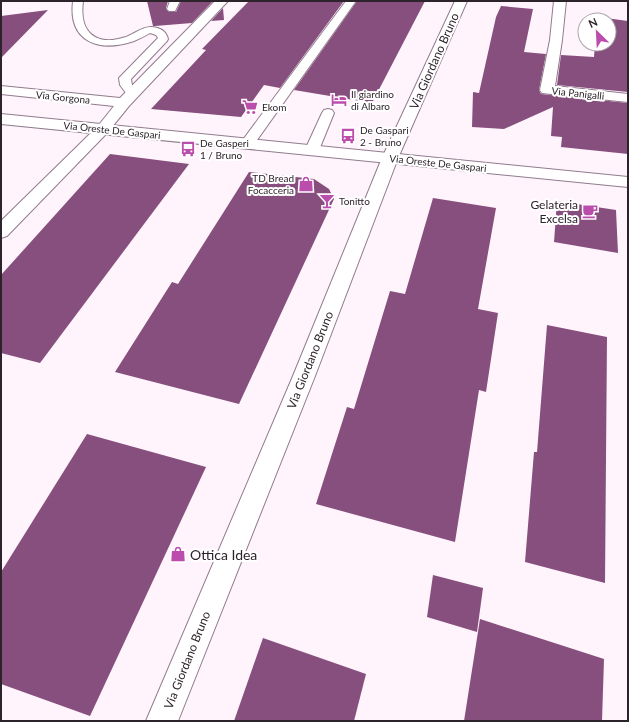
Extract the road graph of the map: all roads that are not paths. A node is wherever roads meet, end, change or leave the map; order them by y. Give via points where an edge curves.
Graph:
1 (78, 1) edge
2 (222, 1) edge
3 (351, 1) edge
4 (461, 1) edge
5 (560, 1) edge
6 (1, 90) edge
7 (628, 98) edge
8 (128, 99) junction
9 (328, 114) dead end
10 (1, 119) edge
11 (103, 129) junction
12 (247, 144) junction
13 (312, 150) junction
14 (390, 158) junction
15 (628, 182) edge
16 (1, 232) edge
17 (162, 721) edge

1 - 8 lane via 77,24 92,40 101,43 119,41 153,30 161,33 163,39 125,78
2 - 8 street
3 - 12 lane
4 - 14 street, Via Giordano Bruno
5 - 7 street, Via Panigalli via 547,90
6 - 8 street, Via Gorgona
8 - 11 street
9 - 13 lane
10 - 11 street, Via Oreste De Gaspari
11 - 12 street, Via Oreste De Gaspari
11 - 16 street
12 - 13 street, Via Oreste De Gaspari
13 - 14 street, Via Oreste De Gaspari
14 - 15 street, Via Oreste De Gaspari
14 - 17 street, Via Giordano Bruno via 304,376

